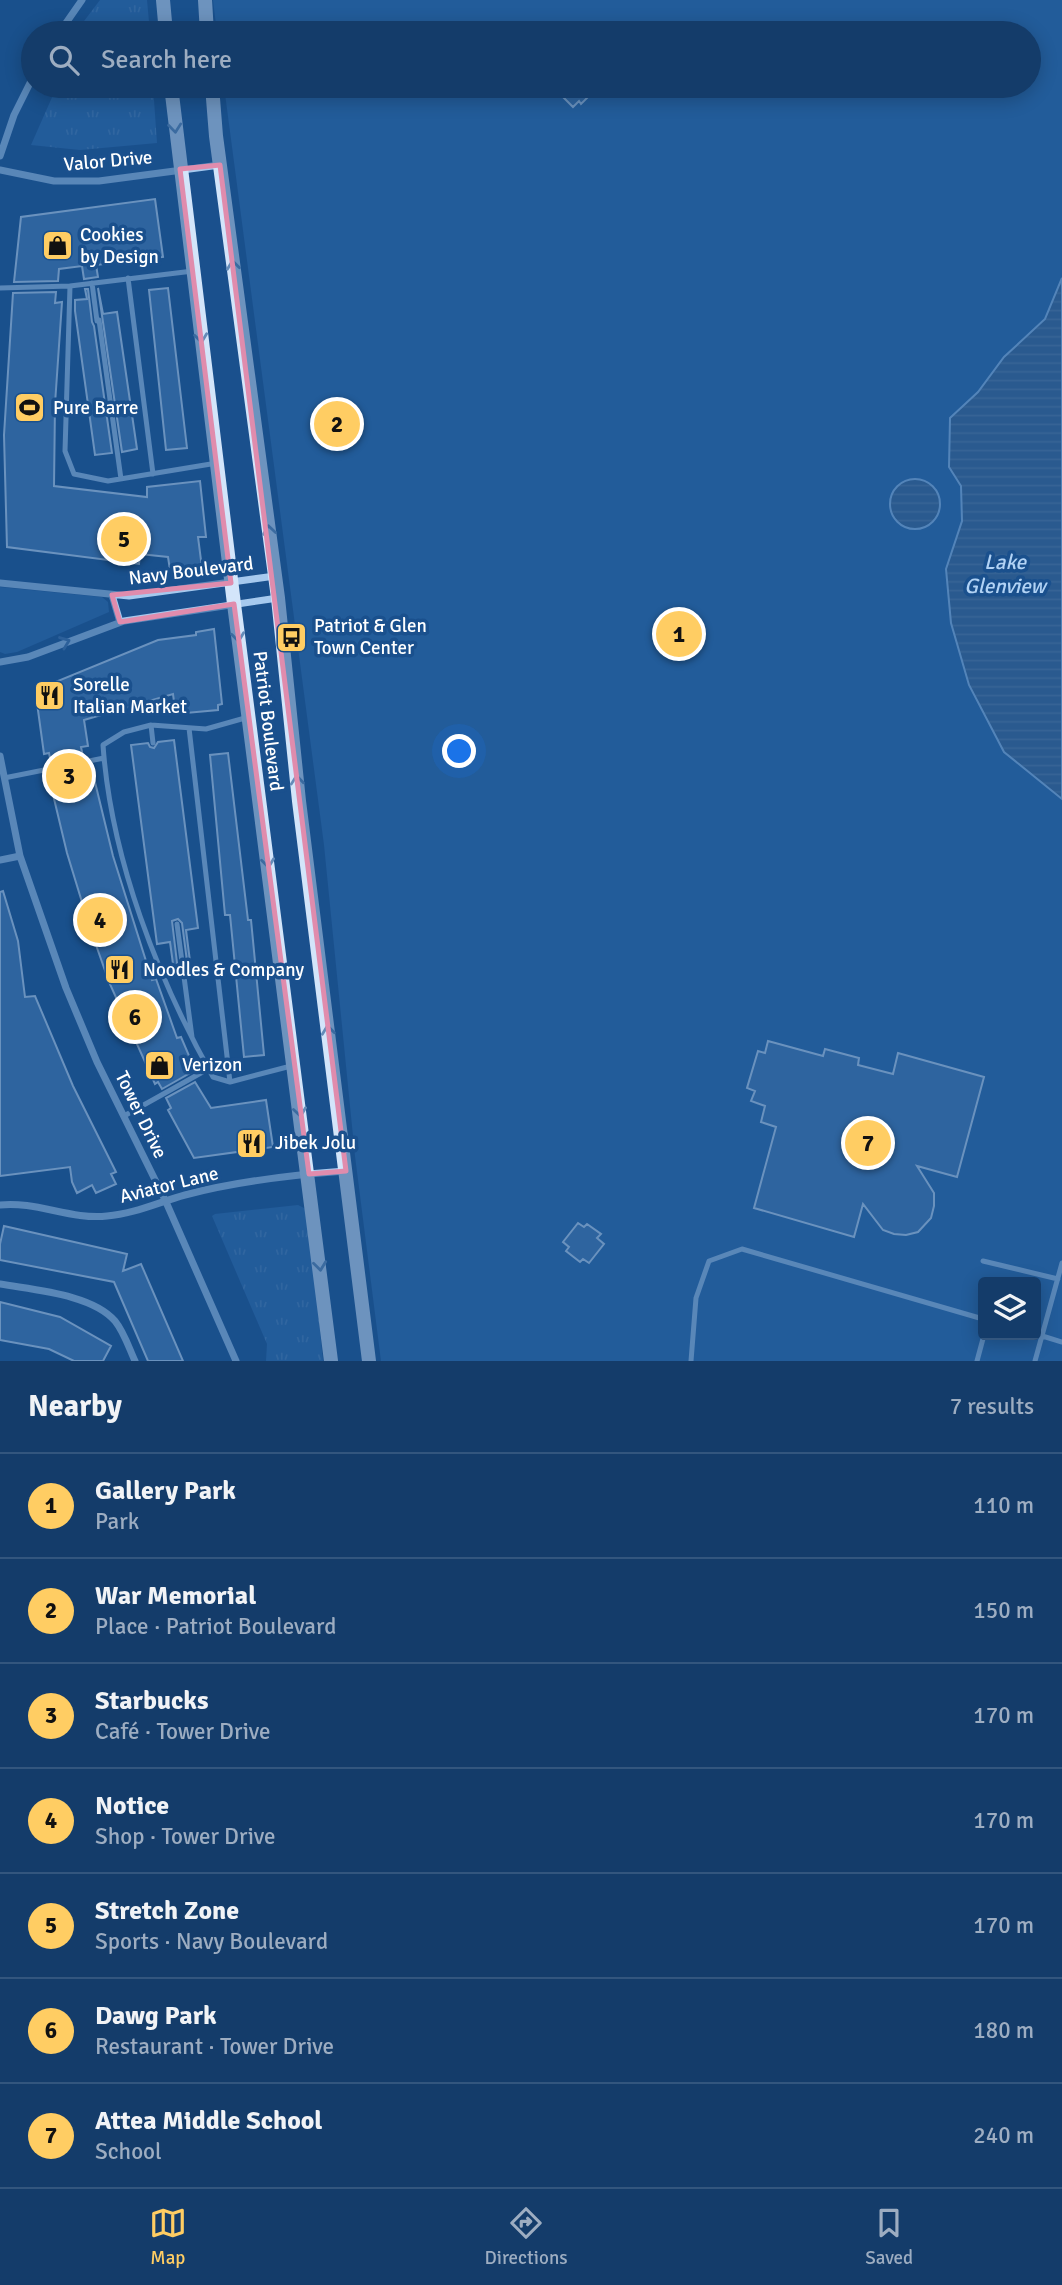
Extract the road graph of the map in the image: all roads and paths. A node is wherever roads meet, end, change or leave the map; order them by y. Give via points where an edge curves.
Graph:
1 (82, 0) edge
2 (163, 0) edge
3 (205, 0) edge
4 (67, 21) edge
5 (165, 21) edge
6 (206, 21) edge
7 (22, 98) edge
8 (172, 98) edge
9 (213, 98) edge
10 (0, 156) edge
11 (220, 164) junction
12 (180, 169) junction
13 (0, 170) edge
14 (193, 271) junction
15 (128, 278) junction
16 (92, 283) junction
17 (70, 286) junction
18 (0, 288) edge
19 (99, 320) dead end
20 (113, 440) dead end
21 (217, 463) junction
22 (153, 474) junction
23 (121, 479) junction
24 (275, 576) junction
25 (0, 583) edge
26 (231, 583) junction
27 (112, 595) junction
28 (278, 598) junction
29 (233, 604) junction
30 (120, 622) junction
31 (0, 662) edge
32 (248, 718) junction
33 (151, 724) junction
34 (189, 728) junction
35 (153, 743) dead end
36 (0, 756) edge
37 (104, 758) junction
38 (4, 778) junction
39 (20, 856) junction
40 (0, 860) edge
41 (177, 925) dead end
42 (193, 1043) junction
43 (294, 1065) junction
44 (208, 1069) junction
45 (230, 1082) junction
46 (124, 1115) junction
47 (346, 1171) junction
48 (309, 1174) junction
49 (166, 1202) junction
50 (0, 1205) edge
51 (983, 1261) dead end
52 (1062, 1263) edge
53 (1058, 1279) junction
54 (0, 1284) edge
55 (978, 1318) edge
56 (1043, 1336) junction
57 (983, 1340) edge
58 (1062, 1342) edge
59 (134, 1361) edge
60 (236, 1361) edge
61 (331, 1361) edge
62 (369, 1361) edge
63 (691, 1361) edge
64 (977, 1361) edge
65 (1035, 1361) edge

1 - 4 street
2 - 5 main road
3 - 6 main road
7 - 10 street
8 -> 12 main road, Patriot Boulevard
9 - 11 main road, Patriot Boulevard
11 - 12 street, Valor Drive
24 -> 11 main road, Patriot Boulevard
12 - 13 street, Valor Drive via 99,181 54,181
12 - 14 main road, Patriot Boulevard
14 - 15 lane
14 -> 21 main road, Patriot Boulevard
15 - 16 lane
15 - 22 lane
16 - 17 lane
16 - 20 lane
17 - 18 lane
17 - 23 lane via 65,451 74,474
19 - 23 lane
21 - 22 lane
21 - 26 main road, Patriot Boulevard
22 - 23 lane
24 - 26 street, Navy Boulevard
24 - 28 main road, Patriot Boulevard
25 - 27 street, Navy Boulevard
26 - 27 street, Navy Boulevard
26 - 29 main road, Patriot Boulevard
27 - 30 street, Navy Boulevard
28 - 29 street, Navy Boulevard
47 -> 28 main road, Patriot Boulevard
29 - 30 street, Navy Boulevard
29 -> 32 main road, Patriot Boulevard
31 -> 30 street, Navy Boulevard
32 - 34 lane via 206,729
32 -> 43 main road, Patriot Boulevard
33 - 34 lane
33 - 35 lane
33 - 37 lane via 103,745
34 - 45 lane
36 - 38 street, Tower Drive
37 - 38 lane
37 - 42 lane via 116,825 146,934
38 - 39 street, Tower Drive
39 - 40 street
39 - 46 street, Tower Drive via 66,988
41 - 42 lane
42 - 44 lane
43 - 45 lane
43 -> 48 main road, Patriot Boulevard
44 - 45 lane via 212,1077
44 - 46 lane
46 - 49 street, Tower Drive
47 - 48 street, Aviator Lane
47 - 62 main road, Patriot Boulevard
48 - 49 street, Aviator Lane via 230,1185
48 -> 61 main road, Patriot Boulevard
49 - 50 street, Aviator Lane via 92,1218
49 - 60 street, Tower Drive
51 - 53 lane
52 - 53 lane
53 - 56 lane
54 - 59 street via 88,1303 114,1320
55 - 63 lane via 741,1249 709,1261 696,1298
56 - 58 lane
56 - 65 lane
57 - 64 lane

